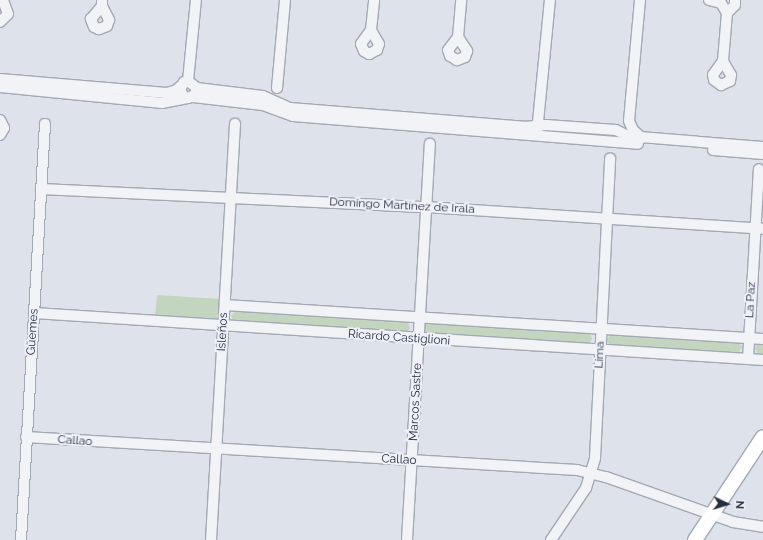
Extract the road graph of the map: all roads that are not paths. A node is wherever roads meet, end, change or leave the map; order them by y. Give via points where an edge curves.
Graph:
1 (2, 0) edge
2 (196, 0) edge
3 (285, 0) edge
4 (374, 0) edge
5 (461, 0) edge
6 (550, 0) edge
7 (713, 0) edge
8 (735, 0) edge
9 (638, 1) edge
10 (727, 13) junction
11 (0, 22) edge
12 (371, 30) dead end
13 (458, 37) dead end
14 (723, 61) dead end
15 (0, 79) edge
16 (0, 87) edge
17 (277, 88) junction
18 (189, 90) junction
19 (263, 96) junction
20 (290, 108) junction
21 (0, 120) edge
22 (629, 121) junction
23 (45, 124) dead end
24 (235, 124) dead end
25 (616, 130) junction
26 (537, 131) junction
27 (0, 135) edge
28 (642, 138) junction
29 (627, 140) junction
30 (430, 144) dead end
31 (763, 147) edge
32 (763, 154) edge
33 (610, 158) dead end
34 (759, 169) dead end
35 (40, 189) junction
36 (230, 196) junction
37 (427, 208) junction
38 (607, 219) junction
39 (759, 229) edge
40 (225, 305) junction
41 (34, 313) junction
42 (421, 317) junction
43 (224, 326) junction
44 (601, 329) junction
45 (749, 339) junction
46 (763, 339) edge
47 (420, 340) junction
48 (600, 351) junction
49 (748, 359) junction
50 (763, 360) edge
51 (26, 437) junction
52 (763, 437) edge
53 (216, 450) junction
54 (412, 460) junction
55 (591, 473) junction
56 (712, 515) junction
57 (763, 527) edge
58 (20, 540) edge
59 (211, 540) edge
60 (407, 540) edge
61 (551, 540) edge
62 (695, 540) edge

1 - 11 street via 8,14
2 - 18 street
3 - 17 street
4 - 12 street
5 - 13 street
6 - 26 street
7 - 10 street via 726,8
8 - 10 street via 735,5
9 - 22 street
10 - 14 street
15 - 18 street via 166,93
16 - 18 street via 162,103
17 - 19 street
17 - 20 street
18 - 19 street
18 - 26 street via 263,105 293,116
19 - 20 street
20 - 26 street via 524,127
21 - 27 street via 4,128
22 - 25 street
22 - 28 street via 633,130
23 - 35 street, Güemes
24 - 36 street, Isleños
25 - 26 street
25 - 29 street
26 - 29 street
28 - 29 street
28 - 31 street
29 - 32 street
30 - 37 street, Marcos Sastre
33 - 38 street, Lima
34 - 39 street, La Paz
35 - 36 street, Domingo Martínez de Irala
35 - 41 street, Güemes
36 - 37 street, Domingo Martínez de Irala
36 - 40 street, Isleños
37 - 38 street, Domingo Martínez de Irala
37 - 42 street, Marcos Sastre
38 - 39 street, Domingo Martínez de Irala
38 - 44 street, Lima
39 - 45 street, La Paz
40 - 42 street, Ricardo Castiglioni
40 - 43 street, Isleños
41 - 43 street, Ricardo Castiglioni
41 - 51 street, Güemes
42 - 44 street, Ricardo Castiglioni
42 - 47 street, Marcos Sastre
43 - 47 street, Ricardo Castiglioni
43 - 53 street, Isleños
44 - 45 street, Ricardo Castiglioni
44 - 48 street, Lima
45 - 46 street, Ricardo Castiglioni
45 - 49 street, La Paz
47 - 48 street, Ricardo Castiglioni
47 - 54 street, Marcos Sastre
48 - 49 street, Ricardo Castiglioni
48 - 55 street, Lima via 595,458
49 - 50 street, Ricardo Castiglioni
51 - 53 street, Callao
51 - 58 street, Güemes
52 - 56 main road
53 - 54 street, Callao
53 - 59 street, Isleños
54 - 55 street, Callao
54 - 60 street, Marcos Sastre
55 - 56 street, Callao
55 - 61 street, Lima via 586,488
56 - 57 street, Callao
56 - 62 main road

